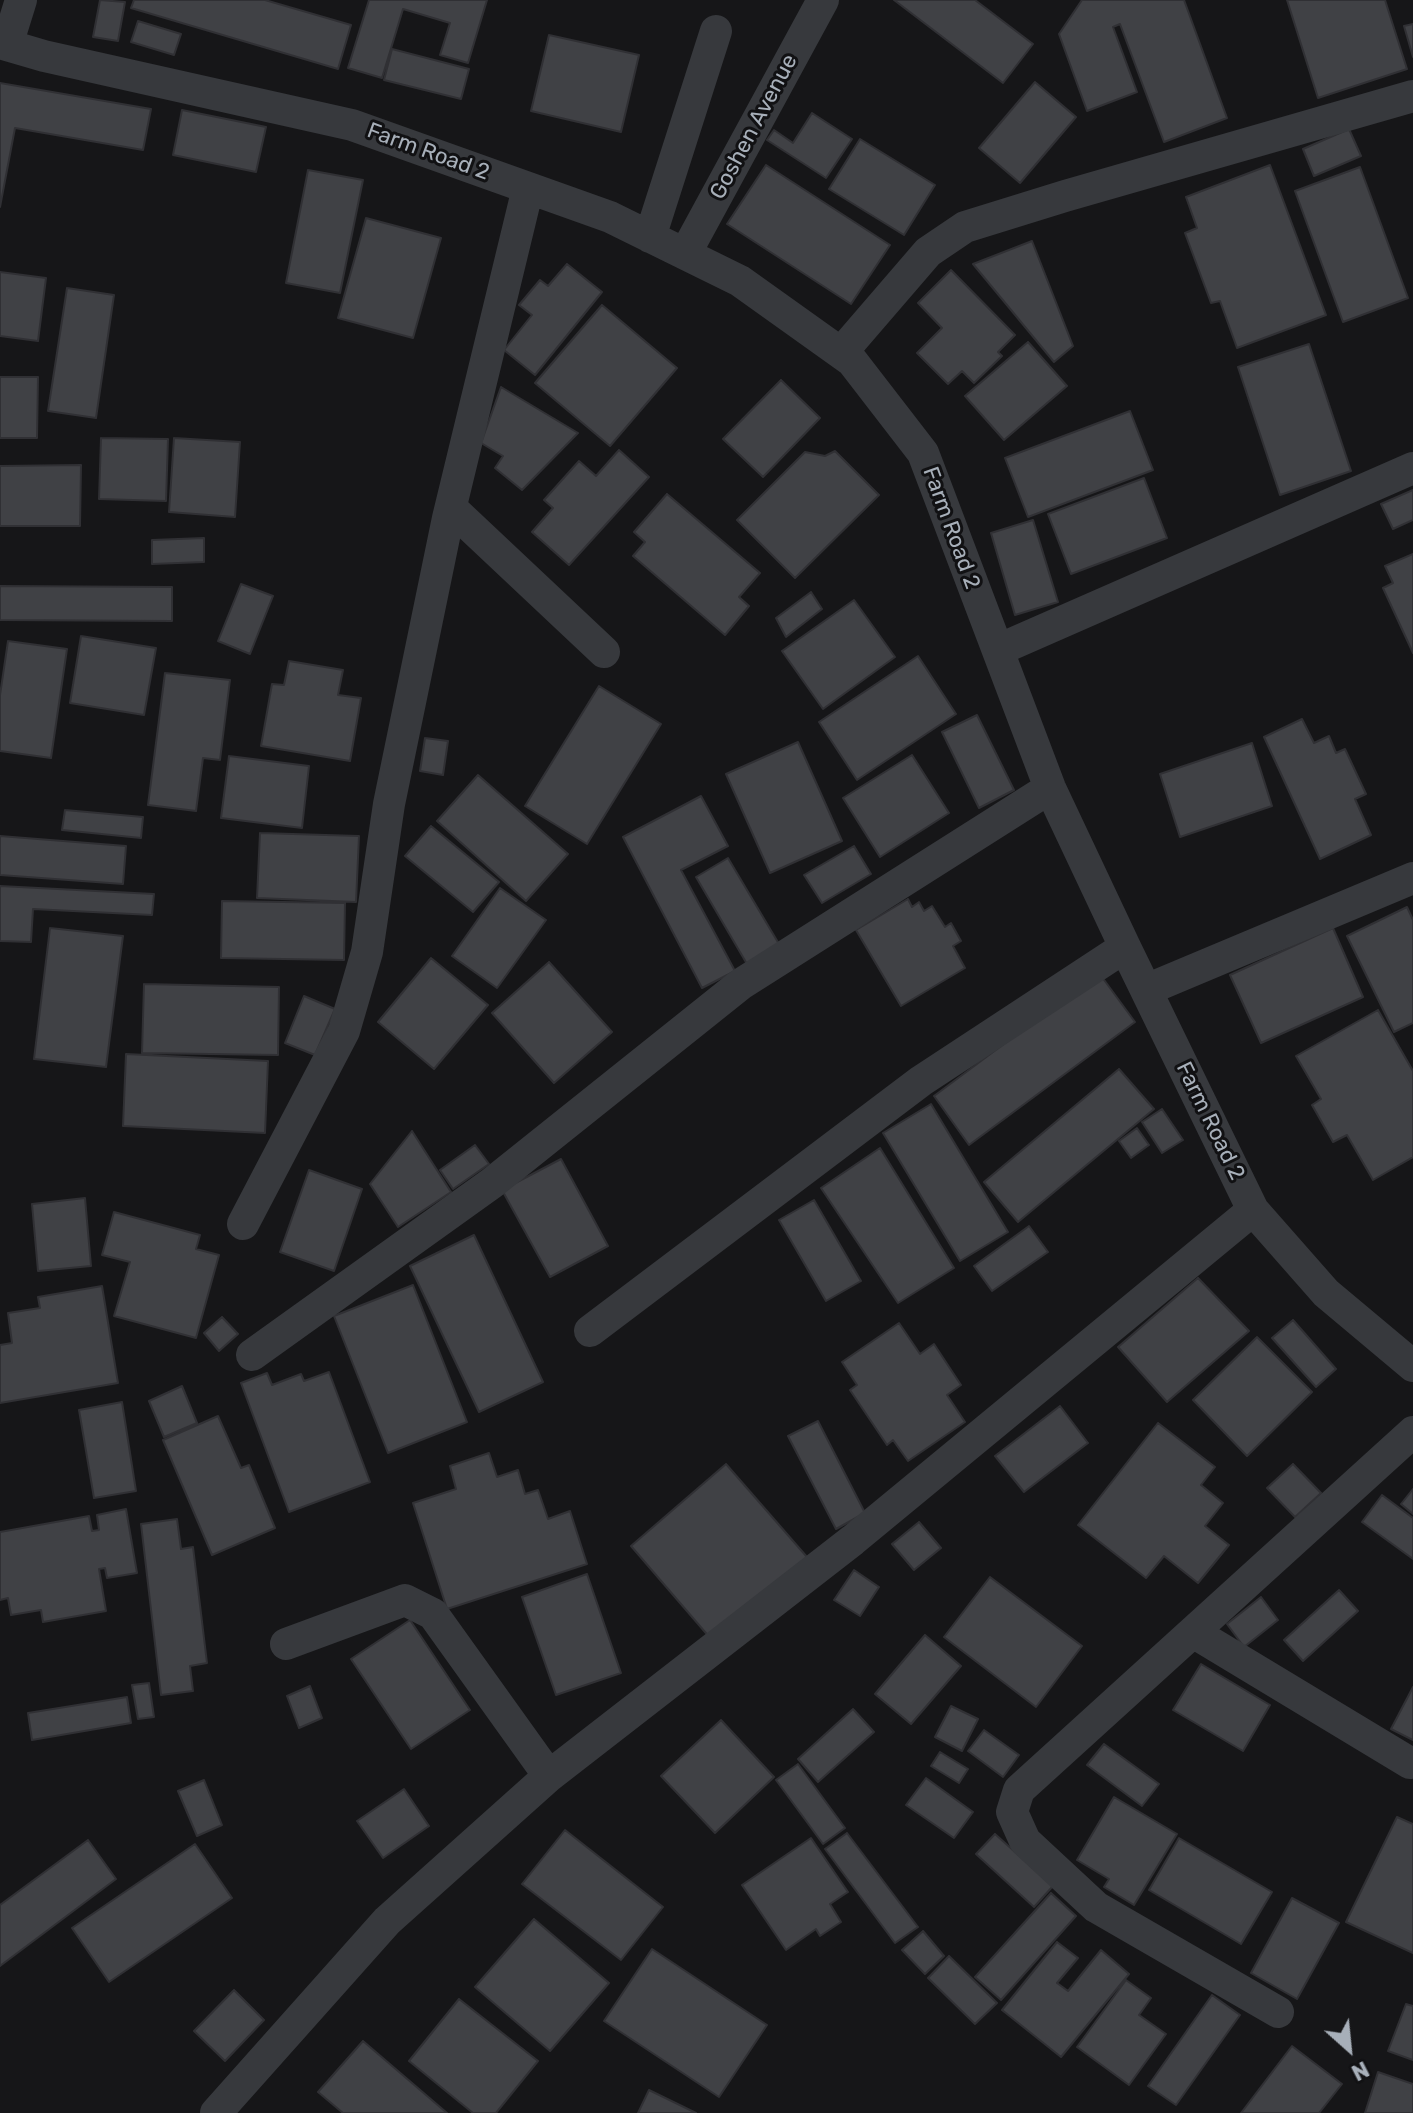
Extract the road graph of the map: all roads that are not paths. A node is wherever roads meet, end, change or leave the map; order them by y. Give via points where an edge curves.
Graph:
1 (21, 0) edge
2 (823, 0) edge
3 (716, 31) dead end
4 (4, 44) edge
5 (1413, 96) edge
6 (528, 188) junction
7 (650, 237) junction
8 (685, 254) junction
9 (841, 353) junction
10 (1413, 468) edge
11 (451, 508) junction
12 (998, 650) junction
13 (604, 652) dead end
14 (1050, 788) junction
15 (1413, 878) edge
16 (1125, 947) junction
17 (1146, 990) junction
18 (1253, 1210) junction
19 (243, 1224) dead end
20 (590, 1331) dead end
21 (252, 1355) dead end
22 (1413, 1366) edge
23 (1413, 1432) edge
24 (1193, 1632) junction
25 (286, 1644) dead end
26 (1410, 1763) dead end
27 (549, 1776) junction
28 (1278, 2012) dead end
29 (216, 2113) edge

1 - 4 street
2 - 8 street, Goshen Avenue
3 - 7 street
4 - 6 street, Farm Road 2 via 352,125
5 - 9 street via 965,227 928,252
6 - 7 street, Farm Road 2
6 - 11 street
7 - 8 street, Farm Road 2
8 - 9 street, Farm Road 2 via 740,281
9 - 12 street, Farm Road 2 via 923,453
10 - 12 street
11 - 13 street
11 - 19 street via 389,804 367,952 344,1031
12 - 14 street, Farm Road 2
14 - 16 street, Farm Road 2
14 - 21 street via 741,984 492,1183
15 - 17 street
16 - 17 street, Farm Road 2
16 - 20 street via 921,1081
17 - 18 street, Farm Road 2
18 - 22 street, Farm Road 2 via 1326,1293
18 - 27 street via 853,1540
23 - 24 street
24 - 26 street
24 - 28 street via 1019,1790 1012,1812 1025,1841 1096,1907
25 - 27 street via 405,1600 433,1614
27 - 29 street via 387,1921

